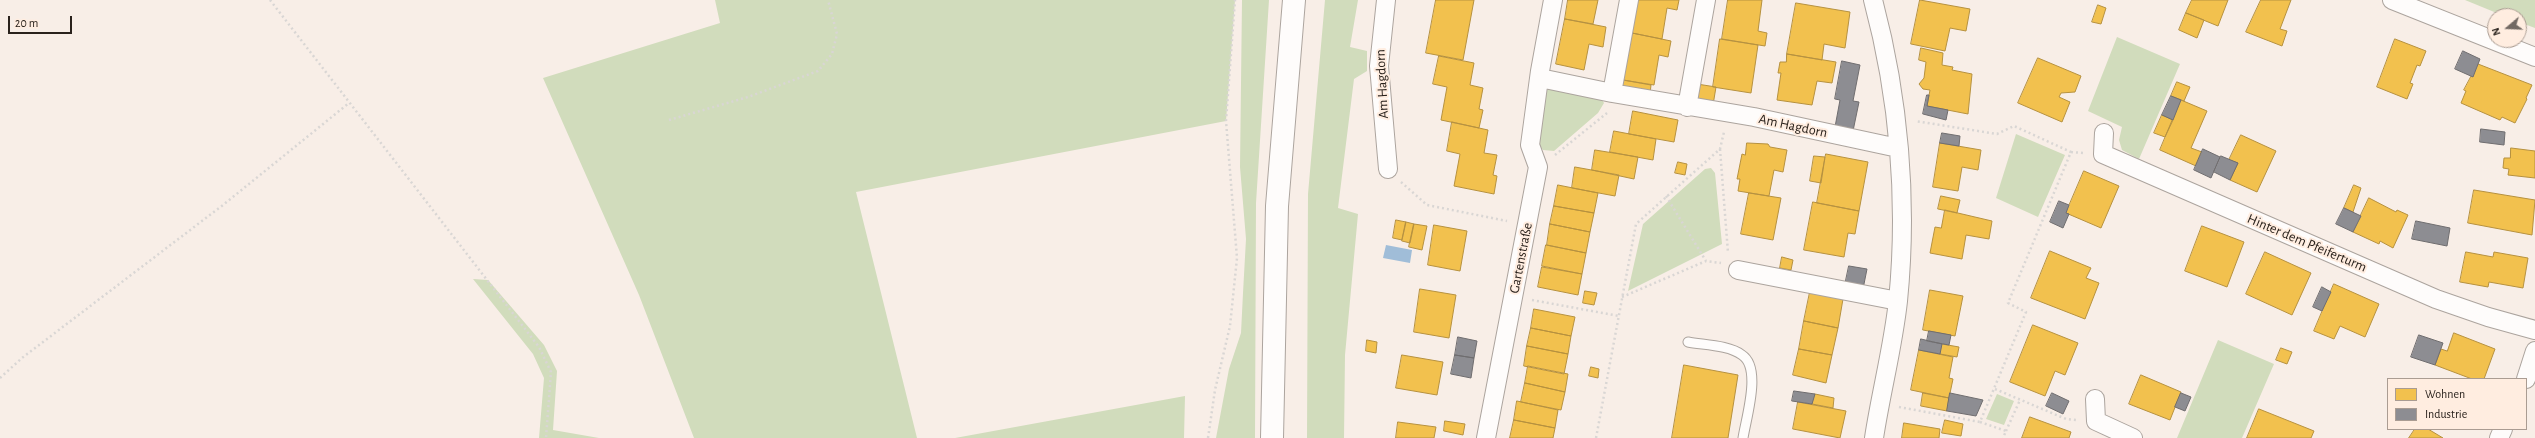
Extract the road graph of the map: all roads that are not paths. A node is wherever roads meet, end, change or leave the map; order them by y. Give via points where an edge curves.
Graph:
1 (1294, 0) edge
2 (1386, 0) edge
3 (1553, 0) edge
4 (1629, 0) edge
5 (1706, 0) edge
6 (1873, 0) edge
7 (2392, 0) edge
8 (2535, 56) edge
9 (1540, 78) junction
10 (1612, 93) junction
11 (1687, 107) junction
12 (2104, 133) dead end
13 (1898, 148) junction
14 (1388, 169) road end
15 (1733, 263) road end
16 (1898, 301) junction
17 (2535, 330) edge
18 (1688, 342) dead end
19 (2535, 351) edge
20 (2526, 378) edge
21 (2095, 399) dead end
22 (1272, 438) edge
23 (1486, 438) edge
24 (1743, 438) edge
25 (1874, 438) edge
26 (2133, 438) edge

1 - 22 main road via 1276,206
2 - 14 street, Am Hagdorn via 1379,66
3 - 9 street
4 - 10 street
5 - 11 street
6 - 13 street via 1883,36
7 - 8 street
9 - 10 street, Am Hagdorn
9 - 23 street, Gartenstraße via 1530,145 1538,167
10 - 11 street, Am Hagdorn
11 - 13 street, Am Hagdorn via 1754,117
12 - 17 street, Hinter dem Pfeiferturm via 2103,154 2436,299
13 - 16 street via 1902,208
15 - 16 street
16 - 25 street
18 - 24 lane via 1730,350 1742,355 1750,363 1753,378
19 - 20 street
21 - 26 street via 2096,421

